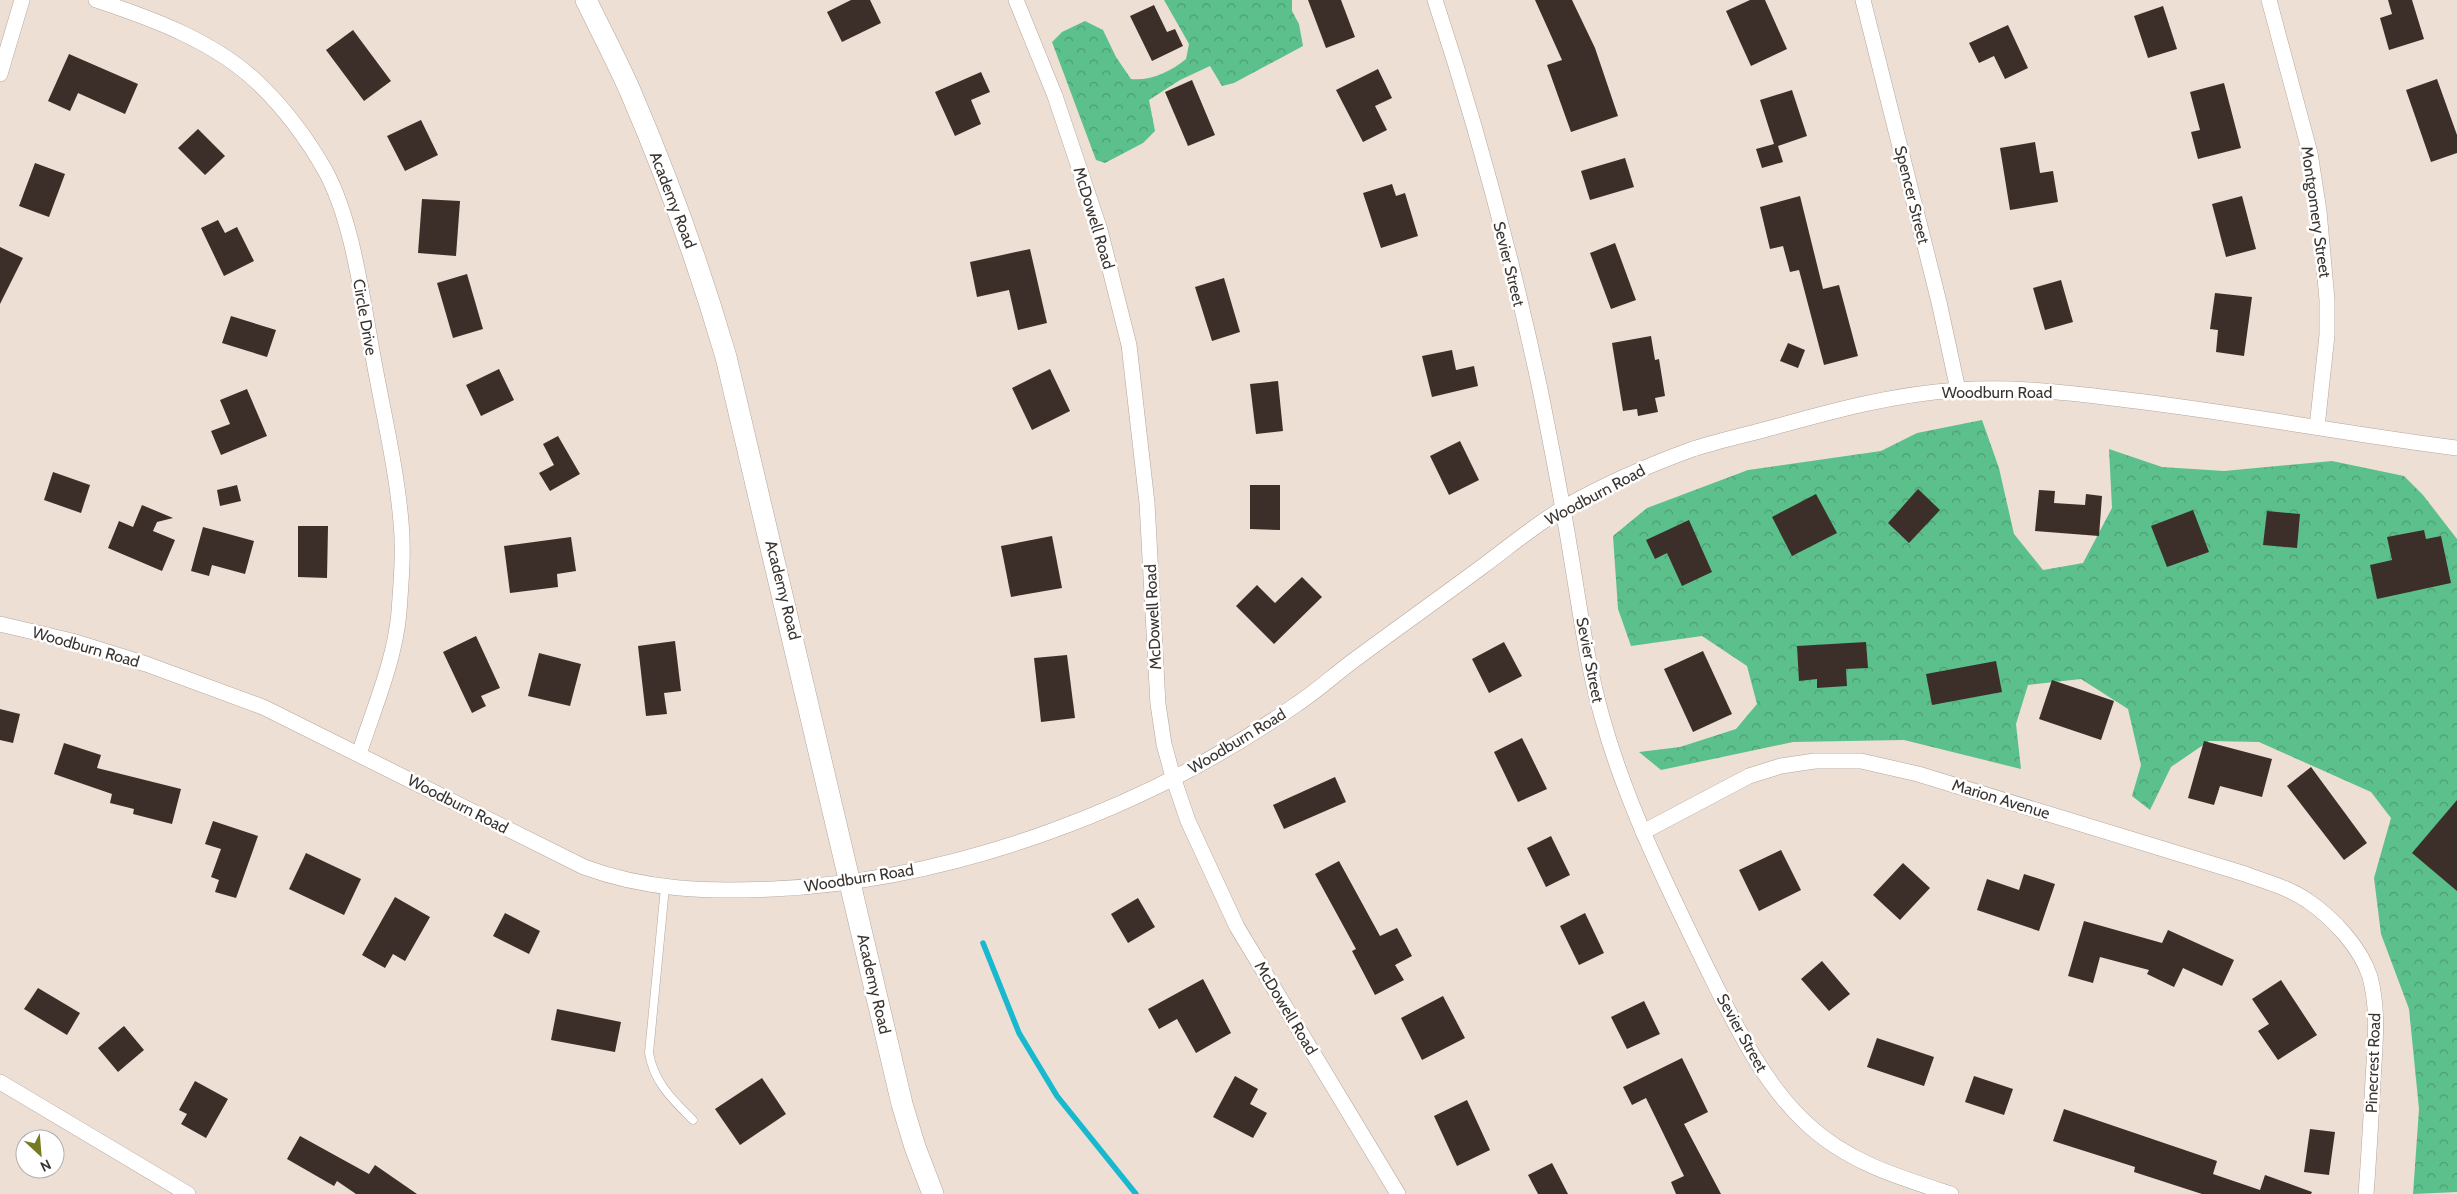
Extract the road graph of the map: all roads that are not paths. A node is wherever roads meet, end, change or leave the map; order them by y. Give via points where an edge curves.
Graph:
1 (22, 0) edge
2 (96, 0) edge
3 (586, 0) edge
4 (1016, 0) edge
5 (1434, 0) edge
6 (1863, 0) edge
7 (2269, 0) edge
8 (0, 74) edge
9 (1958, 390) junction
10 (2317, 427) junction
11 (2457, 448) edge
12 (1564, 508) junction
13 (0, 624) edge
14 (359, 754) junction
15 (1174, 777) junction
16 (1643, 832) junction
17 (850, 883) junction
18 (665, 887) junction
19 (2348, 939) joint
20 (0, 1082) edge
21 (693, 1120) dead end
22 (188, 1194) edge
23 (933, 1194) edge
24 (1398, 1194) edge
25 (1951, 1194) edge
26 (2366, 1194) edge

1 - 8 street
2 - 14 street, Circle Drive via 186,34 217,52 257,83 299,130 333,189 354,255 401,522 396,637
3 - 17 main road, Academy Road via 631,92 688,238 721,340
4 - 15 street, McDowell Road via 1055,96 1100,230 1129,345 1147,503 1158,704 1164,744
5 - 12 street, Sevier Street via 1483,156 1539,385
6 - 9 street, Spencer Street via 1940,302
7 - 10 street, Montgomery Street via 2310,153 2319,211 2327,335
9 - 10 street, Woodburn Road via 2062,392
9 - 12 street, Woodburn Road via 1871,402 1696,448 1641,469
10 - 11 street, Woodburn Road
12 - 15 street, Woodburn Road via 1296,705 1240,742
12 - 16 street, Sevier Street via 1593,683 1622,781
13 - 14 street, Woodburn Road via 72,641 155,667 263,707
14 - 18 street, Woodburn Road via 584,867 617,879
15 - 17 street, Woodburn Road via 1056,829 930,867
15 - 24 street, McDowell Road via 1188,821 1237,927
16 - 19 street, Marion Avenue via 1749,776 1781,766 1814,761 1861,761 1918,774 2245,874 2307,900
16 - 25 street, Sevier Street via 1661,876 1720,993 1767,1078 1786,1102 1811,1128 1843,1152 1890,1174
17 - 18 street, Woodburn Road via 746,890
17 - 23 main road, Academy Road via 902,1104
18 - 21 lane via 649,1053 652,1070 668,1095
19 - 26 street, Pinecrest Road via 2367,970 2375,1004
20 - 22 street

